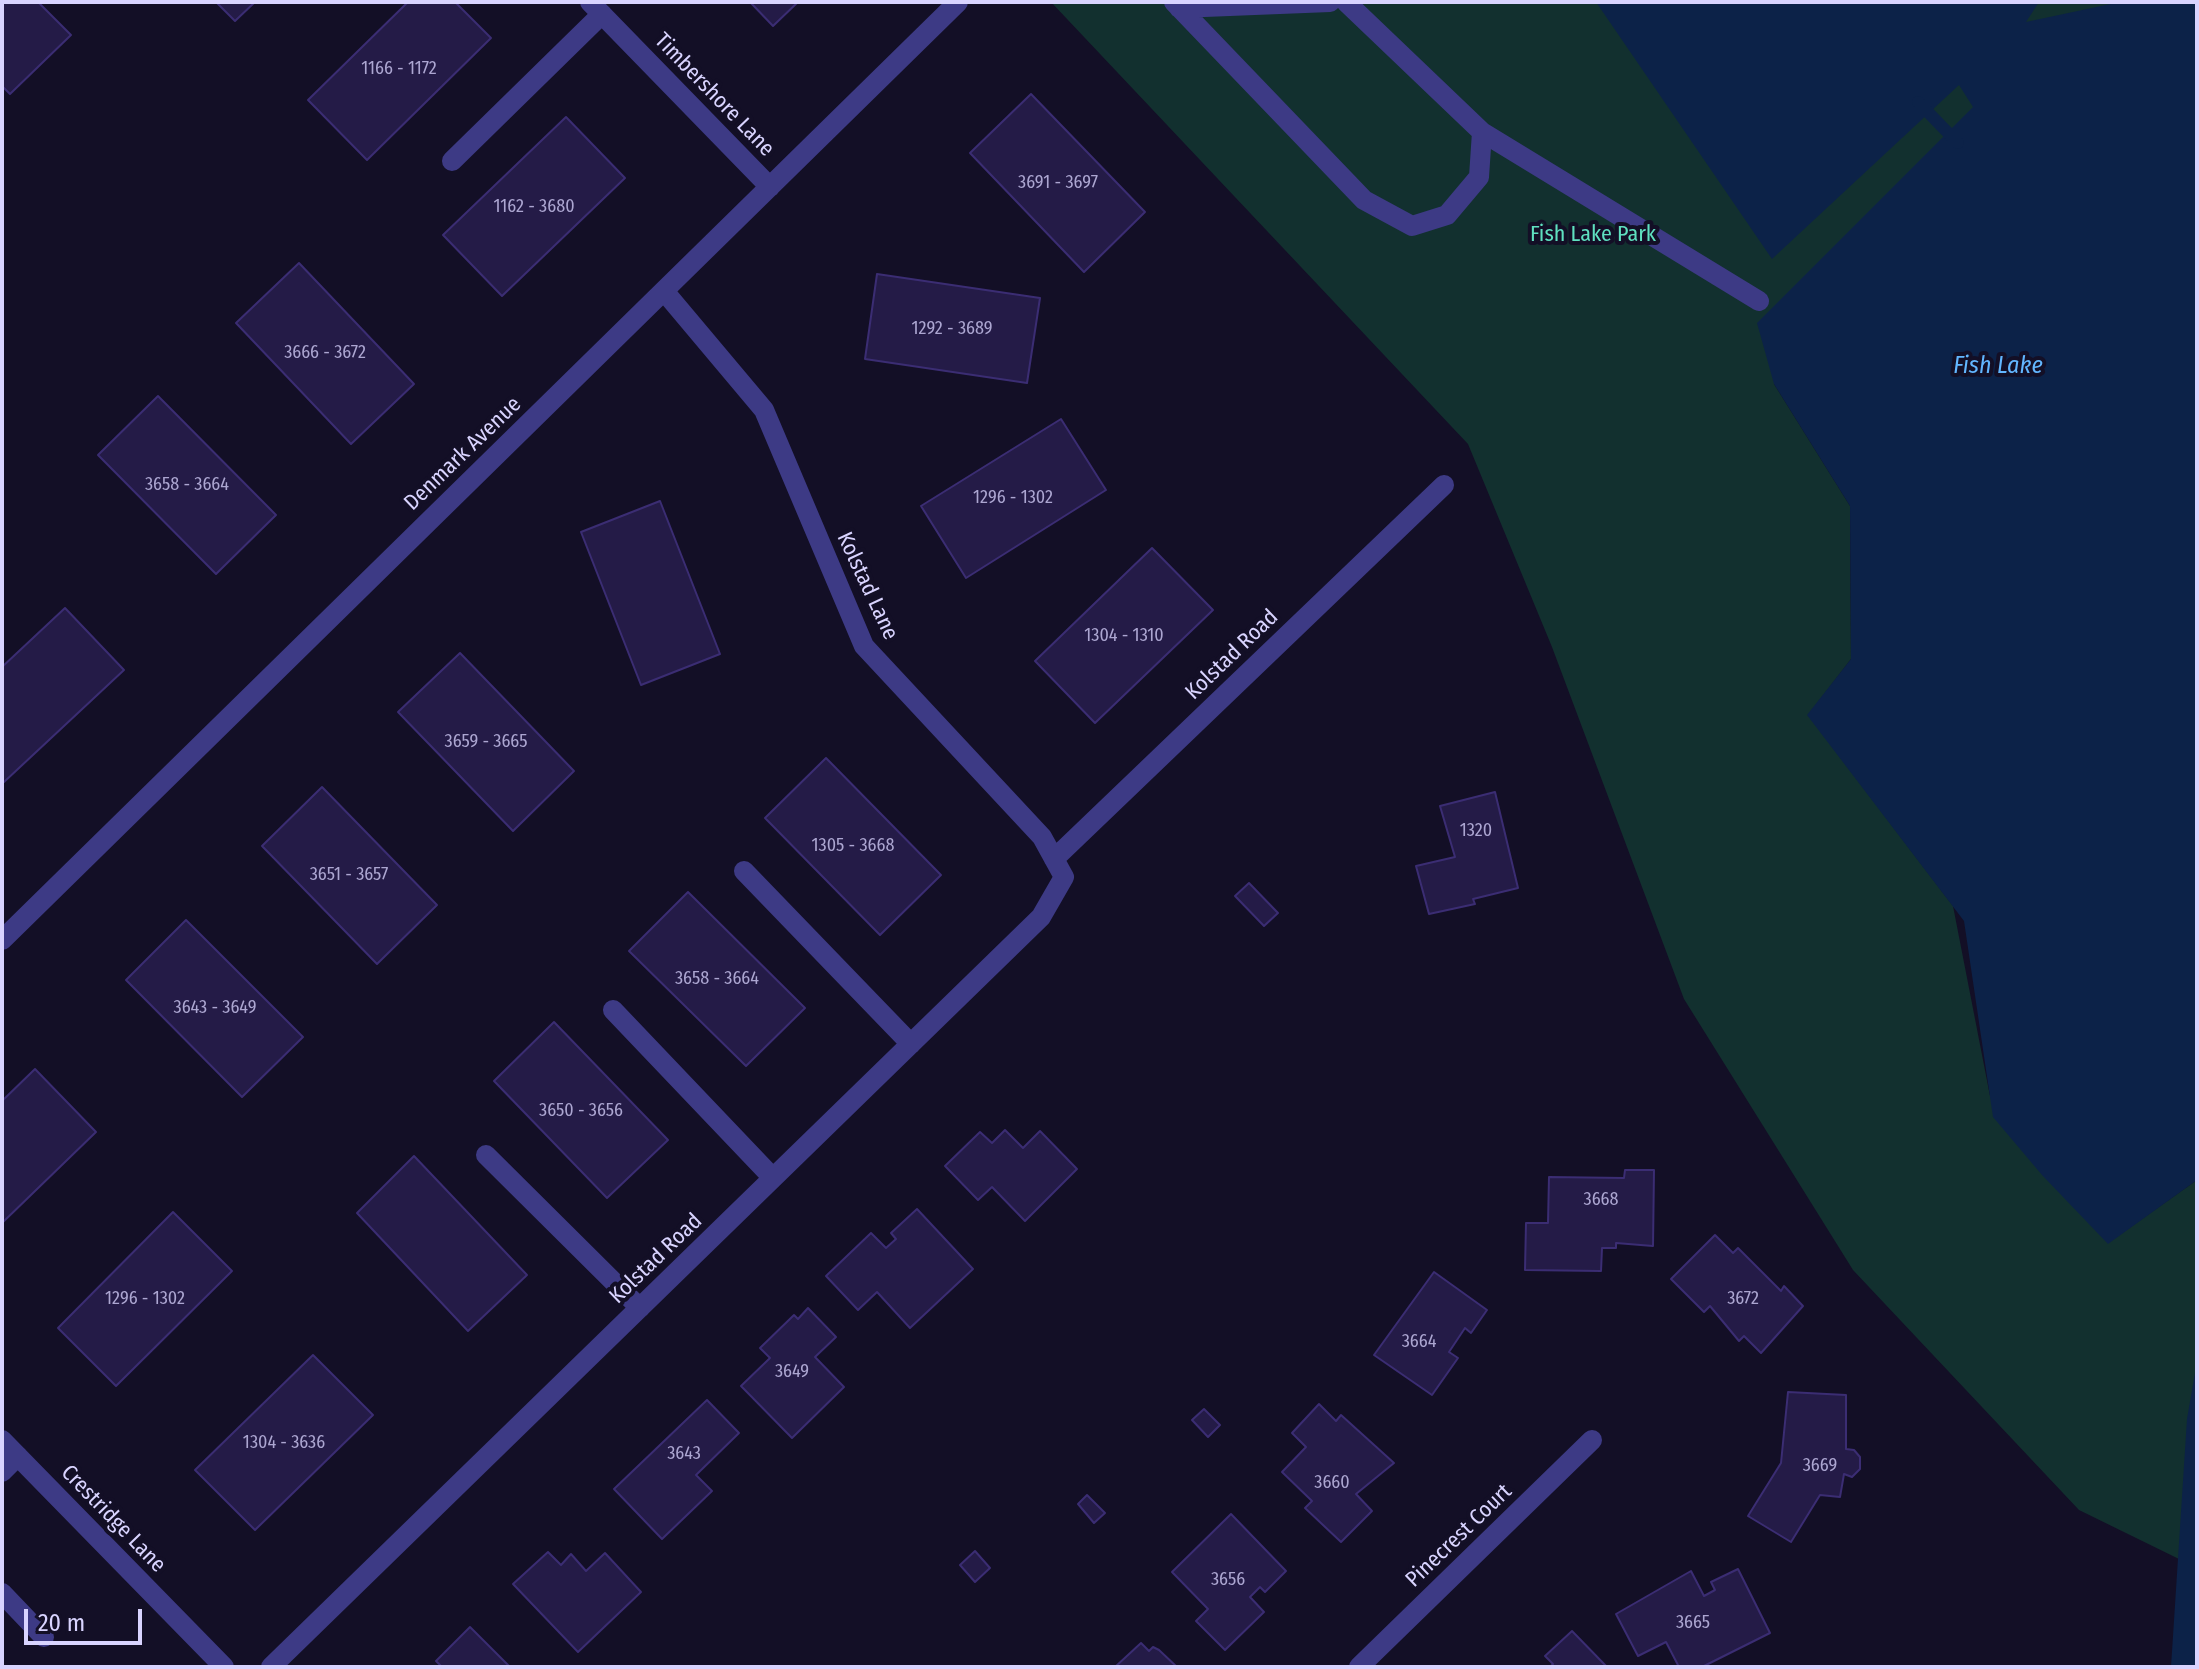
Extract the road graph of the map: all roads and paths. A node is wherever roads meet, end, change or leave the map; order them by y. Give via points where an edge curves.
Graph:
1 (958, 2) edge
2 (1330, 2) edge
3 (1346, 2) edge
4 (1176, 5) edge
5 (596, 8) edge
6 (1482, 132) junction
7 (452, 161) dead end
8 (770, 187) junction
9 (664, 291) junction
10 (1759, 301) dead end
11 (1444, 485) dead end
12 (1059, 868) junction
13 (744, 871) dead end
14 (2, 940) edge
15 (613, 1010) dead end
16 (911, 1044) junction
17 (486, 1155) dead end
18 (773, 1178) junction
19 (640, 1308) junction
20 (2, 1440) edge
21 (1592, 1440) dead end
22 (18, 1456) junction
23 (2, 1472) edge
24 (2, 1593) edge
25 (44, 1637) dead end
26 (224, 1667) edge
27 (271, 1667) edge
28 (1359, 1667) edge

1 - 8 street, Denmark Avenue
2 - 4 street
3 - 6 street
4 - 6 street via 1364,200 1412,226 1447,215 1479,177
5 - 7 street
5 - 8 street, Timbershore Lane
6 - 10 street
8 - 9 street, Denmark Avenue
9 - 12 street, Kolstad Lane via 764,410 864,646 1042,837
9 - 14 street, Denmark Avenue
11 - 12 street, Kolstad Road
12 - 16 street, Kolstad Road via 1041,917
13 - 16 street
15 - 18 street
16 - 18 street, Kolstad Road
17 - 19 street
18 - 19 street, Kolstad Road
19 - 27 street, Kolstad Road
20 - 22 street, Crestridge Lane
21 - 28 street, Pinecrest Court
22 - 23 street
22 - 26 street, Crestridge Lane
24 - 25 street

